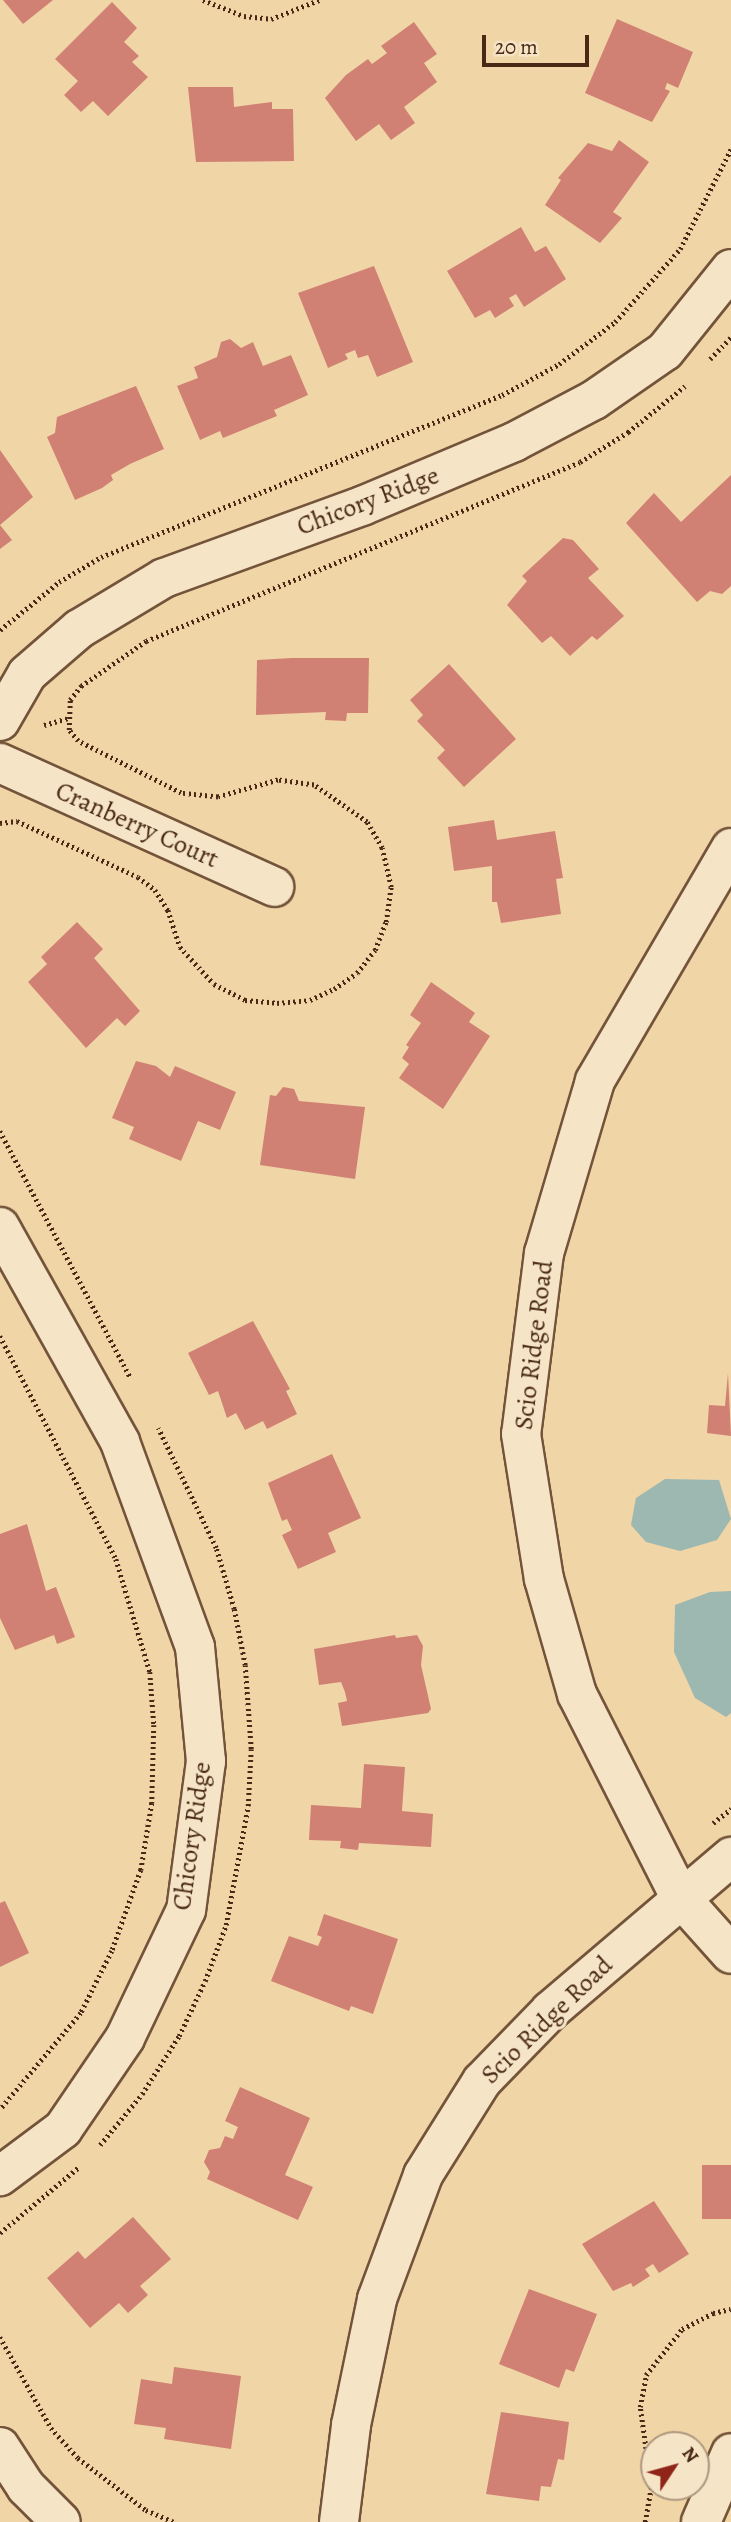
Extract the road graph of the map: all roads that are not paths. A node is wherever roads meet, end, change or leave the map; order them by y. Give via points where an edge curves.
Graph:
1 (731, 270) edge
2 (0, 720) edge
3 (0, 763) edge
4 (731, 848) edge
5 (274, 887) dead end
6 (0, 1227) edge
7 (731, 1857) edge
8 (680, 1897) junction
9 (731, 1954) edge
10 (0, 2176) edge
11 (0, 2447) edge
12 (731, 2453) edge
13 (61, 2522) edge
14 (339, 2522) edge
15 (701, 2522) edge

1 - 2 street, Chicory Ridge via 665,351 594,400 514,442 387,495 164,578 79,629 27,674
3 - 5 street, Cranberry Court
4 - 8 street, Scio Ridge Road via 596,1081 544,1253 521,1434 544,1579 577,1694
6 - 10 street, Chicory Ridge via 120,1443 195,1647 206,1761 186,1910 125,2038 63,2129
7 - 8 street
8 - 9 street, Scio Ridge Road
8 - 14 street, Scio Ridge Road via 550,2011 482,2081 423,2175 377,2299 351,2425
11 - 13 street via 26,2487
12 - 15 street

